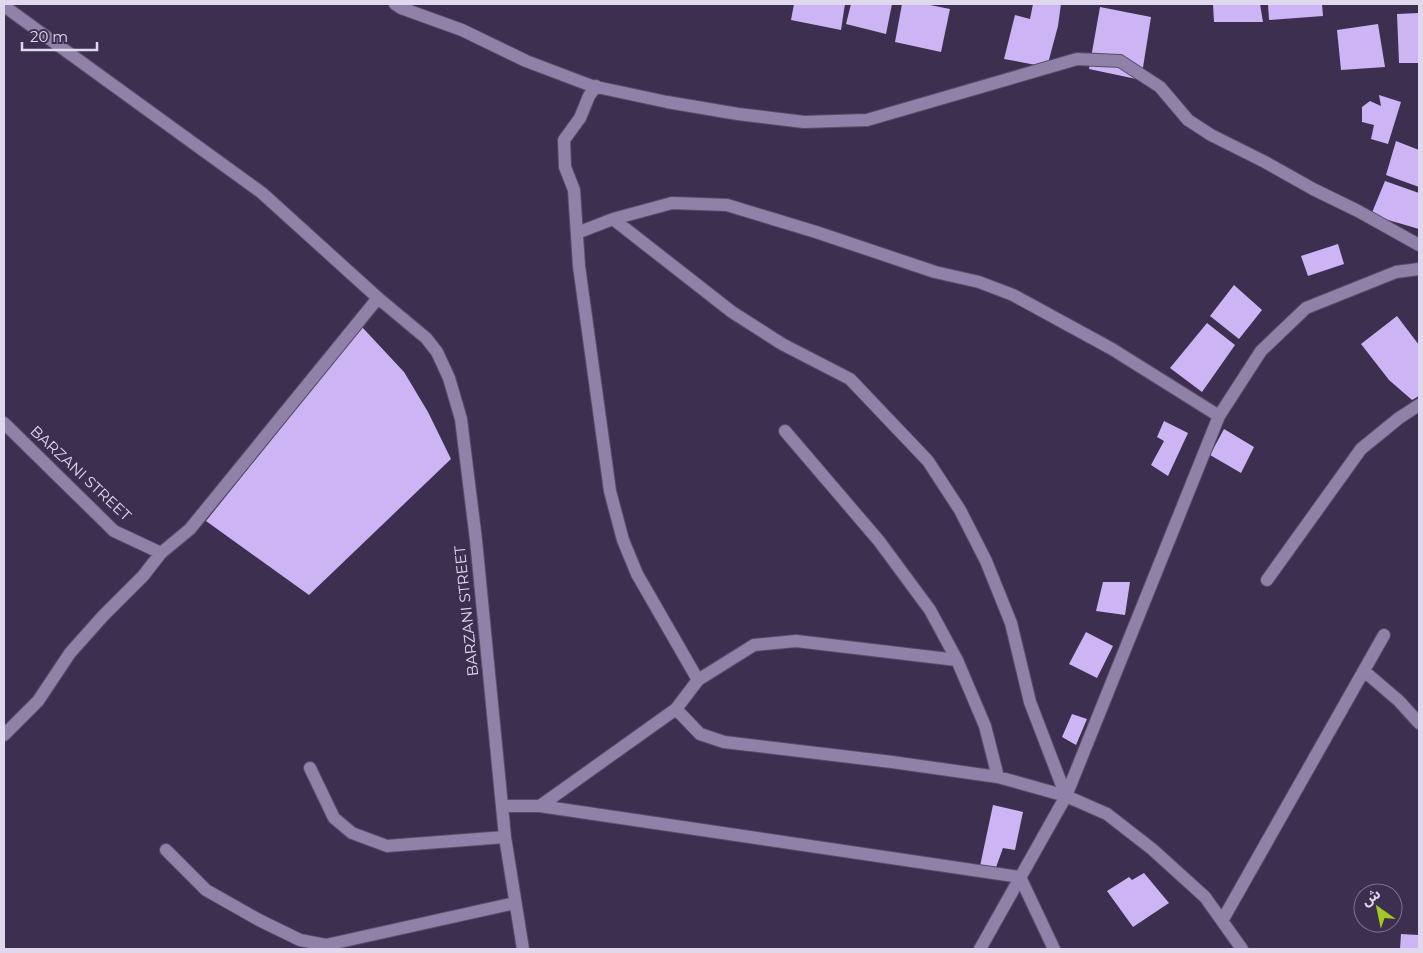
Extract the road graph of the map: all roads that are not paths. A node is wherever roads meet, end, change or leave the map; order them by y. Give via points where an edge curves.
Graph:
1 (395, 4) edge
2 (4, 6) edge
3 (596, 86) junction
4 (613, 219) junction
5 (577, 233) junction
6 (1419, 245) edge
7 (1419, 269) edge
8 (378, 298) junction
9 (1419, 405) edge
10 (1219, 416) junction
11 (4, 423) edge
12 (785, 431) dead end
13 (161, 553) junction
14 (1267, 580) dead end
15 (1384, 635) dead end
16 (957, 660) junction
17 (1364, 671) junction
18 (698, 680) junction
19 (676, 709) junction
20 (1419, 722) edge
21 (4, 735) edge
22 (310, 768) dead end
23 (998, 777) junction
24 (1066, 796) junction
25 (503, 806) junction
26 (540, 806) junction
27 (505, 837) junction
28 (166, 850) dead end
29 (1020, 876) junction
30 (515, 904) junction
31 (1222, 921) junction
32 (522, 949) edge
33 (980, 949) edge
34 (1054, 949) edge
35 (1242, 949) edge

1 - 3 street via 462,30 526,61
2 - 8 street, BARZANI STREET via 262,193
3 - 5 street via 580,118 564,140 565,167 574,190
3 - 6 street via 738,114 804,122 866,120 1077,59 1120,61 1160,88 1188,120 1211,135
4 - 5 street
4 - 10 street via 672,203 728,205 935,272 979,282 1012,295 1112,348
4 - 24 street via 732,312 782,344 850,379 928,461 960,510 986,561 1011,624 1030,702
5 - 18 street via 610,491 623,540 637,574
7 - 10 street via 1396,272 1306,308 1261,351
8 - 13 street via 190,529
8 - 25 street, BARZANI STREET via 426,338 437,352 449,378 461,419
9 - 14 street via 1361,449
10 - 24 street
11 - 13 street, BARZANI STREET via 114,531
12 - 16 street via 879,541 930,610
13 - 21 street via 70,653 38,701
15 - 17 street
16 - 18 street via 788,642 754,645
16 - 23 street via 986,726
17 - 20 street
17 - 31 street
18 - 19 street
19 - 23 street via 700,734 724,742
19 - 26 street
22 - 27 street via 334,818 352,833 387,846
23 - 24 street
24 - 29 street
24 - 31 street via 1107,814 1152,849 1205,897
25 - 26 street
25 - 27 street, BARZANI STREET
26 - 29 street
27 - 30 street, BARZANI STREET
28 - 30 street via 206,890 300,940 326,945
29 - 33 street
29 - 34 street
30 - 32 street, BARZANI STREET
31 - 35 street

